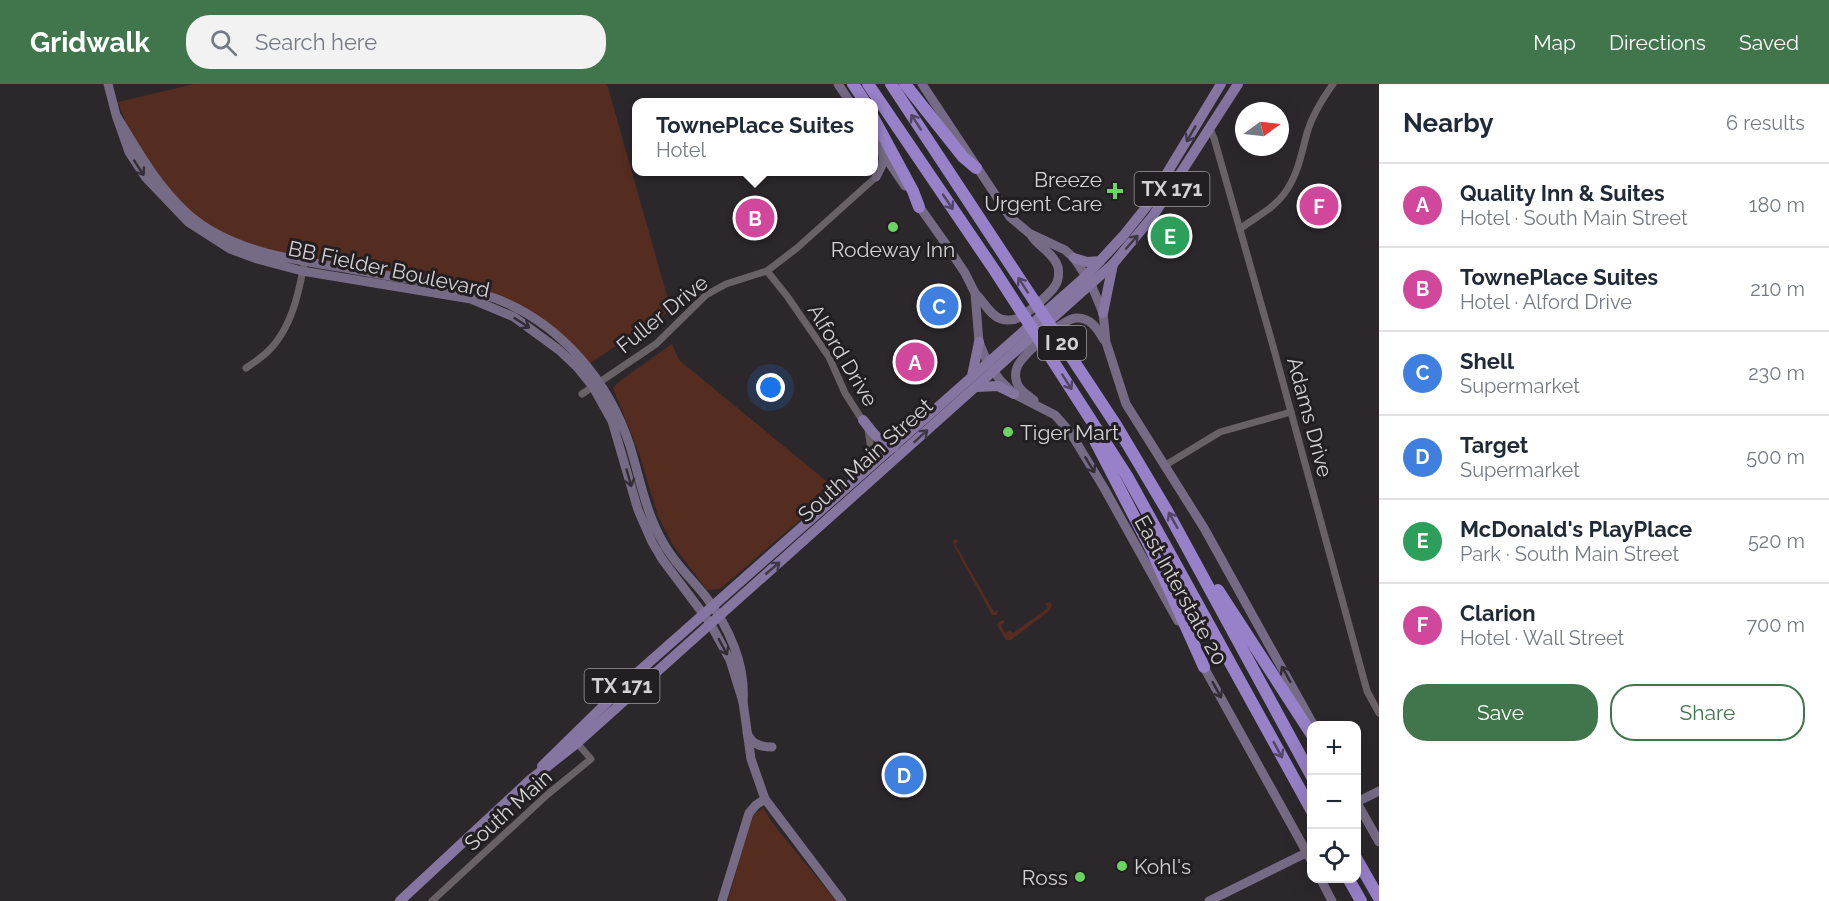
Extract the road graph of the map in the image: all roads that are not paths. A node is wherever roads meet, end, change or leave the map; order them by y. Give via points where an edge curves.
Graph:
1 (108, 84) edge
2 (838, 84) edge
3 (853, 84) edge
4 (868, 84) edge
5 (891, 84) edge
6 (904, 84) edge
7 (922, 84) edge
8 (1221, 84) edge
9 (1226, 84) edge
10 (1238, 84) edge
11 (1333, 84) edge
12 (847, 98) edge
13 (862, 98) edge
14 (877, 98) edge
15 (878, 99) edge
16 (878, 126) edge
17 (1210, 129) junction
18 (878, 146) edge
19 (883, 153) junction
20 (976, 168) junction
21 (878, 173) edge
22 (897, 175) junction
23 (876, 177) joint
24 (919, 207) junction
25 (1240, 229) junction
26 (1029, 233) junction
27 (306, 247) dead end
28 (1074, 258) junction
29 (1100, 261) junction
30 (1113, 264) junction
31 (303, 266) junction
32 (767, 271) junction
33 (1089, 280) junction
34 (975, 293) junction
35 (1104, 313) junction
36 (979, 342) junction
37 (1106, 342) junction
38 (1018, 350) junction
39 (246, 368) dead end
40 (991, 368) junction
41 (974, 381) junction
42 (597, 385) junction
43 (582, 394) dead end
44 (1014, 394) junction
45 (1040, 405) junction
46 (1083, 407) junction
47 (1291, 412) junction
48 (863, 420) junction
49 (895, 445) junction
50 (876, 462) junction
51 (1164, 466) junction
52 (886, 468) junction
53 (867, 485) junction
54 (1192, 556) junction
55 (711, 615) junction
56 (1204, 667) junction
57 (1379, 713) edge
58 (1311, 721) edge
59 (746, 729) junction
60 (1307, 729) edge
61 (577, 743) junction
62 (751, 759) junction
63 (1310, 775) edge
64 (530, 780) junction
65 (1379, 790) edge
66 (765, 799) junction
67 (1361, 800) edge
68 (1307, 804) edge
69 (1361, 809) edge
70 (1379, 842) edge
71 (1306, 852) joint
72 (1361, 867) edge
73 (1322, 883) edge
74 (1350, 883) edge
75 (1379, 898) edge
76 (400, 901) edge
77 (432, 901) edge
78 (722, 901) edge
79 (842, 901) edge
80 (1209, 901) edge
81 (1332, 901) edge
82 (1361, 901) edge

1 - 31 main road, BB Fielder Boulevard via 129,152 146,178 188,222 230,249 257,259
2 - 12 main road
3 - 13 highway
4 -> 14 highway, I 20
54 -> 5 highway, I 20 via 1116,425
6 - 20 highway
7 - 20 main road
8 -> 29 main road, South Main Street / TX 171 via 1153,198
9 - 17 main road via 1207,117
10 - 17 main road, South Main Street / TX 171
11 - 25 street via 1312,118 1301,160 1283,195 1268,211
15 -> 46 highway, I 20
16 - 24 highway
17 - 25 street, Adams Drive
30 -> 17 main road, South Main Street / TX 171 via 1153,216
18 - 19 main road
19 - 21 main road
19 - 22 main road
20 - 26 main road via 1010,217
22 - 23 main road via 888,172
22 - 24 main road
23 - 32 street
24 - 34 main road
25 - 47 street, Adams Drive
26 - 28 main road
26 - 34 main road via 1056,261 1058,278 1052,289 1015,319 999,318
27 - 31 street
28 - 29 main road
28 - 33 main road
29 - 33 main road, South Main Street / TX 171
30 - 33 main road, South Main Street / TX 171
30 - 35 main road
31 - 39 street via 289,319 266,353
31 - 42 main road, BB Fielder Boulevard via 471,299 492,307 514,317 560,350
32 - 42 street, Fuller Drive via 706,295 656,344
32 - 48 street, Alford Drive via 830,357 845,393
33 - 35 main road
33 - 38 main road, South Main Street / TX 171
34 - 36 main road
35 - 37 main road
36 - 40 main road
36 - 41 main road
37 - 38 main road via 1091,322 1076,318
37 - 51 main road via 1126,404
38 - 40 main road, South Main Street / TX 171
38 - 45 main road via 1016,382
40 - 41 main road, South Main Street / TX 171
40 - 44 main road, East Interstate 20
41 - 44 main road
41 - 49 main road, South Main Street / TX 171
52 -> 41 main road, South Main Street / TX 171
42 - 43 street, Fuller Drive
42 - 55 main road, BB Fielder Boulevard via 625,432 656,529
44 - 45 main road, East Interstate 20
45 -> 56 main road, East Interstate 20 via 1070,432
46 - 56 highway via 1090,431 1152,551
46 -> 68 highway, I 20 via 1145,507
47 - 51 street via 1220,432
47 - 57 street, Adams Drive via 1367,691
48 - 49 main road via 883,443
48 - 50 street, Alford Drive
49 - 50 main road, South Main Street / TX 171
49 - 52 main road via 884,463
50 - 53 main road
50 - 55 main road, South Main Street / TX 171
58 -> 51 main road via 1231,575
52 - 53 main road, South Main Street / TX 171
55 -> 53 main road, South Main Street / TX 171
54 - 60 highway via 1204,566
54 - 63 highway, I 20
55 - 59 main road, BB Fielder Boulevard via 743,702
55 - 61 main road, South Main Street / TX 171
55 - 64 main road, South Main Street / TX 171 via 637,673
56 -> 71 main road, East Interstate 20
59 - 62 main road, BB Fielder Boulevard
59 - 62 main road via 752,741 772,747
61 - 64 main road, South Main Street / TX 171
61 - 77 street, South Main via 591,759
62 - 66 main road, BB Fielder Boulevard
64 - 76 main road, South Main Street / TX 171
65 - 67 main road
66 - 78 main road via 749,813
66 - 79 main road, BB Fielder Boulevard
69 - 70 main road
71 - 80 main road
72 - 75 highway
73 - 81 main road
74 - 82 highway

